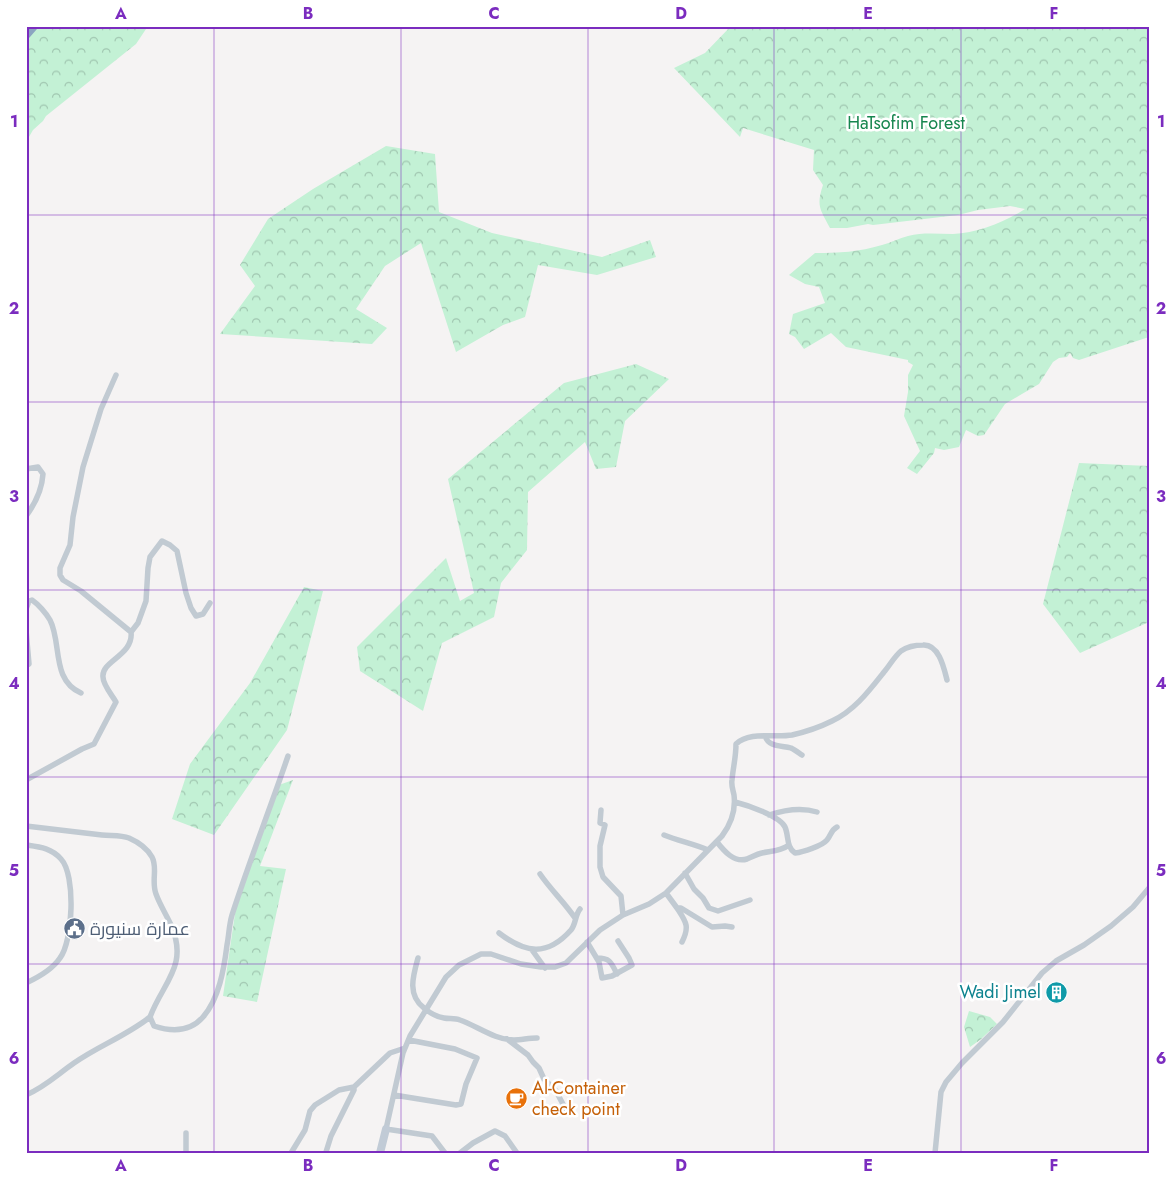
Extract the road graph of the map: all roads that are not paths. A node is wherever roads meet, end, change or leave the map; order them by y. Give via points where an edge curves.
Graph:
1 (33, 26) edge
2 (26, 34) edge
3 (116, 375) dead end
4 (26, 469) edge
5 (26, 516) edge
6 (210, 602) dead end
7 (26, 609) edge
8 (26, 630) edge
9 (131, 632) junction
10 (26, 666) edge
11 (946, 680) dead end
12 (81, 693) dead end
13 (765, 736) junction
14 (802, 755) dead end
15 (288, 756) dead end
16 (26, 780) edge
17 (735, 802) junction
18 (601, 810) dead end
19 (816, 812) dead end
20 (769, 815) junction
21 (26, 826) edge
22 (837, 827) dead end
23 (664, 835) dead end
24 (717, 842) junction
25 (26, 845) edge
26 (790, 845) junction
27 (708, 850) junction
28 (685, 873) junction
29 (540, 874) dead end
30 (1149, 888) edge
31 (666, 893) junction
32 (750, 900) dead end
33 (677, 908) junction
34 (580, 909) dead end
35 (623, 915) junction
36 (575, 918) junction
37 (732, 927) dead end
38 (499, 933) dead end
39 (618, 941) dead end
40 (587, 942) junction
41 (682, 942) dead end
42 (532, 950) junction
43 (418, 958) dead end
44 (597, 958) junction
45 (545, 968) junction
46 (617, 974) junction
47 (26, 983) edge
48 (426, 1009) junction
49 (150, 1017) junction
50 (537, 1038) dead end
51 (507, 1039) junction
52 (409, 1040) junction
53 (405, 1048) junction
54 (354, 1087) junction
55 (26, 1095) edge
56 (394, 1095) junction
57 (565, 1108) dead end
58 (386, 1130) junction
59 (186, 1133) dead end
60 (326, 1152) edge
61 (186, 1153) edge
62 (291, 1153) edge
63 (380, 1153) edge
64 (445, 1153) edge
65 (460, 1153) edge
66 (517, 1153) edge
67 (935, 1153) edge

1 - 2 highway
3 - 9 street via 101,409 83,467 70,544 60,575
4 - 5 street via 38,467 43,474 36,498
6 - 9 street via 203,614 196,616 186,593 177,552 162,541 150,557 146,601
7 - 12 street via 32,600 50,621 63,675 71,687
8 - 10 street via 29,664
9 - 16 street via 132,638 127,647 103,673 102,679 116,702 94,744
11 - 13 street via 942,662 930,646 907,648 895,657 860,702 848,712 806,731
13 - 14 street via 772,744
13 - 17 street via 747,738 736,744 732,780
15 - 49 street via 231,917 221,980 212,1002 204,1016 187,1029 166,1030 154,1026
17 - 20 street
17 - 24 street via 730,826
18 - 35 street via 600,823 605,825 600,867 603,877 621,896
19 - 20 street via 801,809
20 - 26 street via 784,825
21 - 49 street via 126,837 144,847 152,857 156,866 154,891 170,924 178,953
22 - 26 street via 832,829 824,843 803,852 795,853
23 - 27 street
24 - 26 street via 725,852 738,859 782,850
24 - 27 street
25 - 47 street via 53,852 63,860 69,873 71,898 70,933 65,949 50,969
27 - 28 street
28 - 31 street
28 - 32 street via 708,908 718,911
29 - 36 street
30 - 67 street via 1134,907 1042,973 1003,1022 946,1082 941,1092
31 - 33 street
31 - 35 street
33 - 37 street via 712,927
33 - 41 street via 687,925
34 - 36 street
35 - 40 street
36 - 42 street via 572,929 557,942
38 - 42 street
39 - 46 street via 632,965
40 - 44 street
40 - 45 street via 566,963
42 - 45 street
43 - 48 street via 413,977 414,996
44 - 46 street via 610,961
44 - 46 street via 602,978
45 - 48 street via 481,954 459,965 446,977
48 - 51 street
48 - 52 street
49 - 55 street
50 - 51 street
51 - 57 street via 539,1068
52 - 53 street
52 - 56 street via 454,1049 476,1058 461,1104
53 - 54 street via 390,1053
53 - 56 street
54 - 60 street
54 - 62 street via 338,1090 315,1105
56 - 58 street
58 - 63 street
58 - 64 street via 432,1136
59 - 61 street
65 - 66 street via 472,1142 495,1131 505,1136

